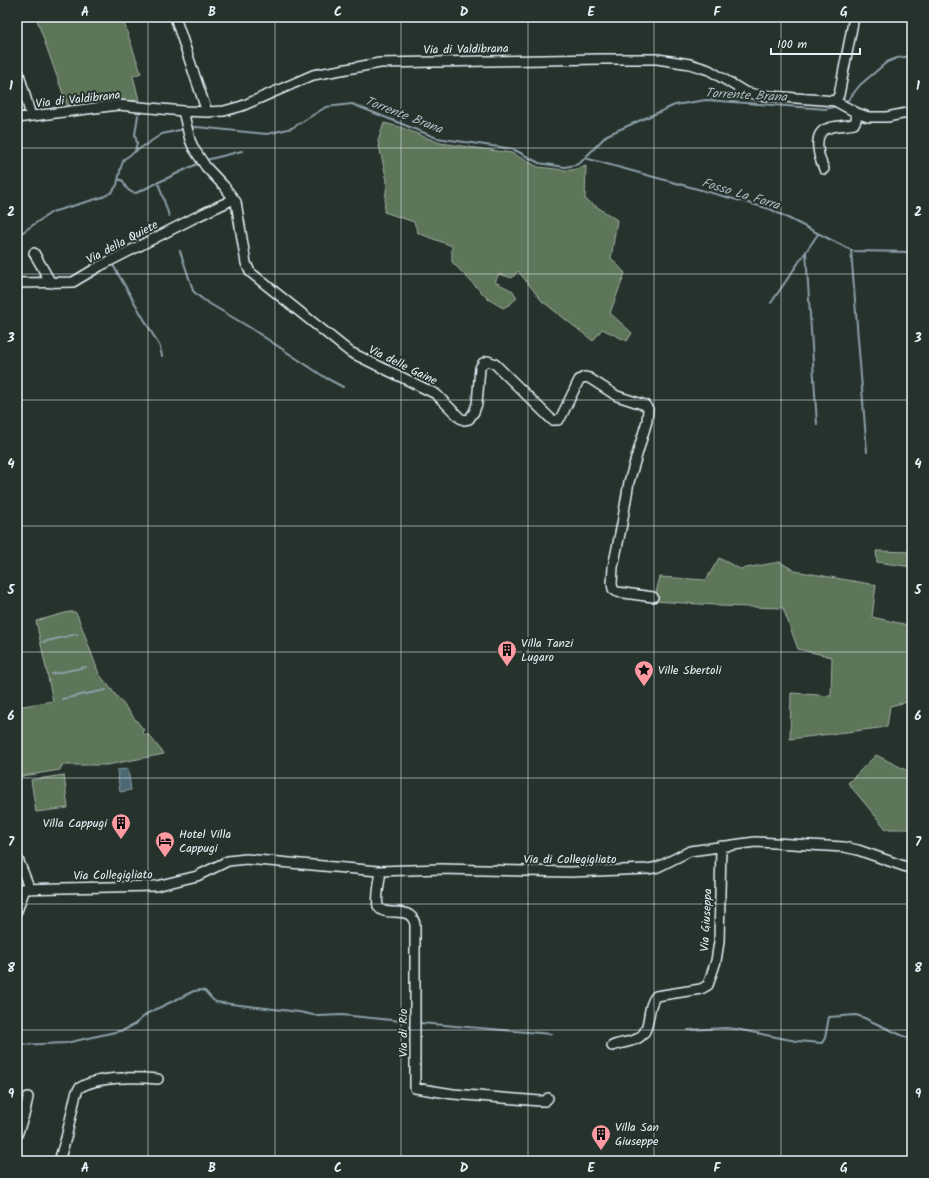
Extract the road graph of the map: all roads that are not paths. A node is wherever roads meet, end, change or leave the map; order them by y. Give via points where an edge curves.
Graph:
1 (175, 17) edge
2 (854, 17) edge
3 (18, 73) edge
4 (836, 102) junction
5 (182, 111) junction
6 (207, 112) junction
7 (912, 112) edge
8 (857, 113) junction
9 (31, 116) junction
10 (17, 118) edge
11 (824, 168) dead end
12 (234, 199) junction
13 (34, 253) dead end
14 (17, 283) edge
15 (51, 283) junction
16 (653, 597) dead end
17 (721, 846) junction
18 (17, 857) edge
19 (222, 864) joint
20 (912, 869) edge
21 (381, 871) junction
22 (24, 889) edge
23 (17, 911) edge
24 (612, 1046) dead end
25 (158, 1079) dead end
26 (28, 1097) dead end
27 (548, 1098) dead end
28 (17, 1136) edge
29 (59, 1161) edge

1 - 6 street
2 - 4 street
3 - 9 street
4 - 6 street, Via di Valdibrana via 745,92 709,70 675,61 449,61 376,64 314,75 237,108
4 - 8 street, Via di Valdibrana
5 - 6 street, Via di Valdibrana
5 - 9 street, Via di Valdibrana via 118,106
5 - 12 street, Via delle Gaine via 192,146
7 - 8 street, Via di Valdibrana via 876,118
8 - 11 street via 854,124 822,131 818,143
9 - 10 street, Via di Valdibrana
12 - 15 street, Via della Quiete via 75,281
12 - 16 street, Via delle Gaine via 243,242 243,266 248,274 257,278 350,352 436,394 462,419 470,418 476,408 479,370 484,362 488,361 493,362 553,421 562,415 581,378 585,377 613,394 646,405 647,421 629,482 612,580 614,589 619,593
13 - 15 street
14 - 15 street, Via della Quiete
17 - 20 street, Via di Collegigliato via 755,842 844,847
17 - 21 street, Via di Collegigliato via 690,851 658,867 643,870
17 - 24 street, Via Giuseppa via 719,942 708,985 701,989 656,996 651,1003 647,1025 642,1035
18 - 22 street
19 - 21 street, Via di Collegigliato via 246,859
19 - 22 street, Via Collegigliato via 197,876 156,886
21 - 27 street, Via di Rio via 379,907 408,914 415,924 415,1088 453,1094 540,1101
22 - 23 street
25 - 29 street via 116,1079 79,1088
26 - 28 street

